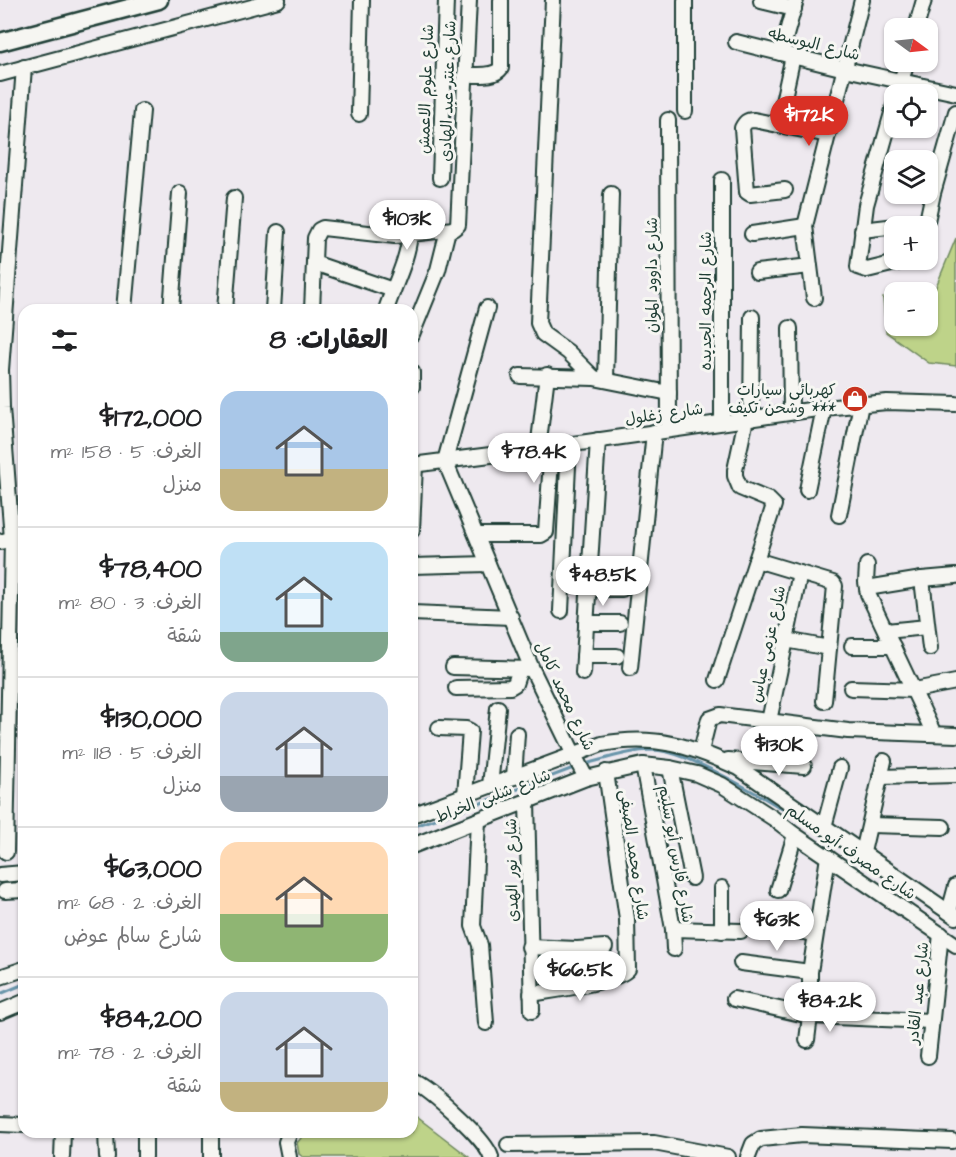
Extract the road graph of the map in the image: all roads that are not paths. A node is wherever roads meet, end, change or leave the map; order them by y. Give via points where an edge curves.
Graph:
1 (159, 0) edge
2 (278, 0) edge
3 (362, 0) edge
4 (446, 0) edge
5 (469, 0) edge
6 (501, 0) edge
7 (553, 0) edge
8 (685, 0) edge
9 (862, 0) edge
10 (924, 0) edge
11 (761, 1) edge
12 (795, 4) edge
13 (919, 18) edge
14 (0, 42) edge
15 (735, 42) dead end
16 (787, 55) junction
17 (24, 67) junction
18 (844, 69) junction
19 (0, 74) edge
20 (465, 75) junction
21 (887, 84) edge
22 (938, 91) edge
23 (956, 93) edge
24 (142, 111) dead end
25 (686, 111) dead end
26 (956, 112) edge
27 (359, 114) dead end
28 (668, 120) dead end
29 (778, 125) junction
30 (828, 135) junction
31 (885, 138) edge
32 (949, 161) edge
33 (440, 178) dead end
34 (722, 180) dead end
35 (785, 190) dead end
36 (180, 193) dead end
37 (612, 194) dead end
38 (234, 198) dead end
39 (930, 216) edge
40 (805, 226) junction
41 (884, 227) edge
42 (448, 230) junction
43 (862, 230) junction
44 (278, 232) dead end
45 (752, 234) dead end
46 (410, 235) junction
47 (314, 263) junction
48 (810, 266) junction
49 (884, 266) edge
50 (757, 272) dead end
51 (393, 290) junction
52 (814, 298) dead end
53 (125, 304) edge
54 (171, 304) edge
55 (225, 304) edge
56 (273, 304) edge
57 (312, 304) edge
58 (388, 304) edge
59 (487, 308) dead end
60 (752, 317) dead end
61 (418, 319) edge
62 (790, 328) dead end
63 (547, 375) junction
64 (520, 376) dead end
65 (600, 379) junction
66 (669, 393) junction
67 (861, 404) junction
68 (956, 404) edge
69 (824, 408) junction
70 (791, 412) junction
71 (749, 419) junction
72 (722, 422) junction
73 (669, 429) junction
74 (654, 432) junction
75 (598, 440) junction
76 (569, 445) junction
77 (552, 447) junction
78 (538, 450) junction
79 (445, 461) junction
80 (418, 464) edge
81 (807, 489) dead end
82 (839, 515) dead end
83 (477, 535) junction
84 (12, 539) edge
85 (756, 560) junction
86 (488, 564) junction
87 (867, 565) dead end
88 (418, 566) edge
89 (800, 573) junction
90 (956, 576) edge
91 (922, 579) junction
92 (867, 588) junction
93 (588, 589) junction
94 (622, 590) dead end
95 (561, 611) dead end
96 (418, 613) edge
97 (511, 617) junction
98 (922, 620) junction
99 (586, 623) junction
100 (620, 623) dead end
101 (886, 631) junction
102 (786, 640) junction
103 (852, 646) dead end
104 (893, 646) junction
105 (829, 648) junction
106 (930, 648) dead end
107 (584, 656) junction
108 (617, 656) dead end
109 (453, 667) dead end
110 (630, 668) dead end
111 (526, 669) junction
112 (583, 673) dead end
113 (717, 680) dead end
114 (956, 682) edge
115 (456, 688) dead end
116 (851, 688) dead end
117 (914, 690) junction
118 (824, 701) dead end
119 (498, 708) dead end
120 (769, 721) junction
121 (439, 728) dead end
122 (517, 734) dead end
123 (934, 734) junction
124 (956, 735) edge
125 (701, 751) junction
126 (720, 759) junction
127 (884, 761) dead end
128 (643, 765) junction
129 (580, 766) junction
130 (804, 766) dead end
131 (670, 768) junction
132 (840, 768) dead end
133 (606, 772) junction
134 (956, 775) edge
135 (514, 777) junction
136 (880, 777) junction
137 (490, 786) junction
138 (465, 795) junction
139 (527, 801) junction
140 (780, 808) junction
141 (418, 813) edge
142 (478, 820) junction
143 (870, 825) junction
144 (824, 827) junction
145 (943, 827) dead end
146 (795, 836) junction
147 (418, 844) edge
148 (6, 852) dead end
149 (863, 852) junction
150 (828, 857) junction
151 (18, 874) edge
152 (0, 875) edge
153 (692, 878) dead end
154 (956, 886) edge
155 (722, 888) dead end
156 (18, 890) edge
157 (778, 890) dead end
158 (5, 891) dead end
159 (952, 915) edge
160 (673, 929) junction
161 (722, 931) junction
162 (815, 934) junction
163 (941, 934) junction
164 (956, 945) edge
165 (530, 947) junction
166 (604, 947) dead end
167 (674, 949) dead end
168 (741, 963) dead end
169 (18, 971) edge
170 (810, 972) junction
171 (0, 977) edge
172 (531, 994) junction
173 (734, 999) dead end
174 (18, 1004) edge
175 (532, 1011) dead end
176 (0, 1012) edge
177 (810, 1016) junction
178 (931, 1021) junction
179 (486, 1023) dead end
180 (807, 1040) dead end
181 (928, 1056) dead end
182 (418, 1084) edge
183 (0, 1124) edge
184 (18, 1125) edge
185 (63, 1138) edge
186 (106, 1138) edge
187 (145, 1138) edge
188 (211, 1138) edge
189 (288, 1138) edge
190 (952, 1141) dead end
191 (508, 1145) dead end
192 (691, 1154) edge
193 (62, 1157) edge
194 (107, 1157) edge
195 (145, 1157) edge
196 (211, 1157) edge
197 (289, 1157) edge
198 (491, 1157) edge
199 (728, 1157) edge
200 (748, 1157) edge

1 - 14 main road
2 - 17 street
3 - 27 street
4 - 33 street, شارع علوم الاعمش
5 - 20 street, شارع عنتر عبد الهادى
6 - 20 street via 501,68 494,74
7 - 65 street via 538,323 543,334
8 - 25 street
9 - 18 street
10 - 13 street
11 - 12 street
12 - 16 street
15 - 16 street, شارع البوسطه
16 - 18 street, شارع البوسطه
16 - 29 street
17 - 19 street
17 - 84 street via 1,370
18 - 21 street, شارع البوسطه
18 - 30 street
20 - 42 street, شارع عنتر عبد الهادى via 459,220
22 - 23 street, شارع البوسطه
24 - 53 street
26 - 32 street
28 - 66 street, شارع داوود الموان
29 - 30 street
29 - 35 street via 749,120 744,123 747,192
30 - 40 street
31 - 43 street
32 - 39 street
34 - 72 street, شارع الرحمه الجديده
36 - 54 street
37 - 65 street
38 - 55 street
40 - 45 street
40 - 48 street
41 - 43 street
42 - 46 street
42 - 61 street via 438,270
43 - 49 street via 858,267 867,270
44 - 56 street
46 - 47 street via 323,228 316,233
46 - 51 street via 404,267
47 - 51 street
47 - 57 street
48 - 50 street
48 - 52 street
51 - 58 street
59 - 79 street
60 - 71 street
62 - 70 street
63 - 64 street
63 - 65 street
63 - 78 street
65 - 66 street
66 - 73 street, شارع داوود الموان
67 - 68 street, شارع زغلول
67 - 69 street, شارع زغلول
67 - 82 street
69 - 70 street, شارع زغلول
69 - 81 street
70 - 71 street, شارع زغلول
71 - 72 street, شارع زغلول
71 - 85 street via 735,476 740,488 774,505
72 - 73 street, شارع زغلول
73 - 74 street, شارع زغلول
74 - 75 street, شارع زغلول
74 - 110 street
75 - 76 street, شارع زغلول
75 - 93 street
76 - 77 street, شارع زغلول
76 - 95 street
77 - 78 street, شارع زغلول
77 - 83 street via 547,530 541,535
78 - 79 street, شارع زغلول
79 - 80 street, شارع زغلول
79 - 83 street, شارع محمد كامل
83 - 86 street, شارع محمد كامل
84 - 148 street
85 - 89 street
85 - 113 street
86 - 88 street
86 - 97 street, شارع محمد كامل
87 - 92 street
89 - 102 street, شارع عزمى عباس
89 - 105 street via 835,586
90 - 91 street
91 - 92 street
91 - 98 street
92 - 101 street
93 - 94 street
93 - 99 street
96 - 97 street
97 - 111 street, شارع محمد كامل
98 - 101 street
98 - 106 street
99 - 100 street
99 - 107 street
101 - 104 street
102 - 105 street
102 - 120 street, شارع عزمى عباس
103 - 104 street
104 - 117 street
105 - 118 street
107 - 108 street
107 - 112 street
109 - 111 street
111 - 115 street via 510,687
111 - 129 street, شارع محمد كامل
114 - 117 street
116 - 117 street
117 - 123 street
119 - 137 street
120 - 123 street via 848,731
120 - 125 street via 712,716
121 - 138 street via 470,731
122 - 135 street
123 - 124 street
125 - 126 street, شارع مصرف أبو مسلم
125 - 129 street, شارع مصرف أبو مسلم via 668,743 626,740 603,744
126 - 130 street
126 - 140 street, شارع مصرف أبو مسلم via 739,768
127 - 136 street
128 - 131 street, شارع مصرف أبو مسلم
128 - 133 street, شارع مصرف أبو مسلم
128 - 160 street, شارع فارس أبو سليم
129 - 133 street, شارع مصرف أبو مسلم
129 - 135 street, شارع شلبى الخراط
129 - 139 street, شارع شلبى الخراط
131 - 140 street, شارع مصرف أبو مسلم via 697,774
131 - 153 street
132 - 144 street
133 - 172 street, شارع محمد الصيفى via 627,919 628,969 621,975
134 - 136 street
135 - 137 street, شارع شلبى الخراط
136 - 143 street
137 - 138 street, شارع شلبى الخراط
138 - 141 street, شارع شلبى الخراط
139 - 142 street, شارع شلبى الخراط
139 - 165 street, شارع نور الهدى
140 - 144 street, شارع مصرف أبو مسلم
140 - 146 street, شارع مصرف أبو مسلم
142 - 147 street, شارع شلبى الخراط
142 - 179 street via 473,926 480,945
143 - 145 street
143 - 149 street
144 - 149 street, شارع مصرف أبو مسلم
146 - 150 street, شارع مصرف أبو مسلم
146 - 157 street
149 - 159 street, شارع مصرف أبو مسلم
150 - 162 street
150 - 163 street, شارع مصرف أبو مسلم
151 - 152 street
154 - 159 street
155 - 161 street
156 - 158 street
160 - 161 street
160 - 167 street, شارع فارس أبو سليم
161 - 162 street via 746,927
162 - 170 street
163 - 164 street, شارع مصرف أبو مسلم
163 - 178 street, شارع عبد القادر
165 - 166 street
165 - 172 street, شارع نور الهدى
168 - 170 street
169 - 171 street
170 - 177 street
172 - 175 street, شارع نور الهدى
173 - 177 street
174 - 176 street
177 - 178 street
177 - 180 street
178 - 181 street, شارع عبد القادر
182 - 198 street via 485,1145
183 - 184 street
185 - 193 street
186 - 194 street
187 - 195 street
188 - 196 street
189 - 197 street
190 - 200 street via 802,1135 761,1139 753,1144
191 - 192 street via 654,1143
192 - 199 street

